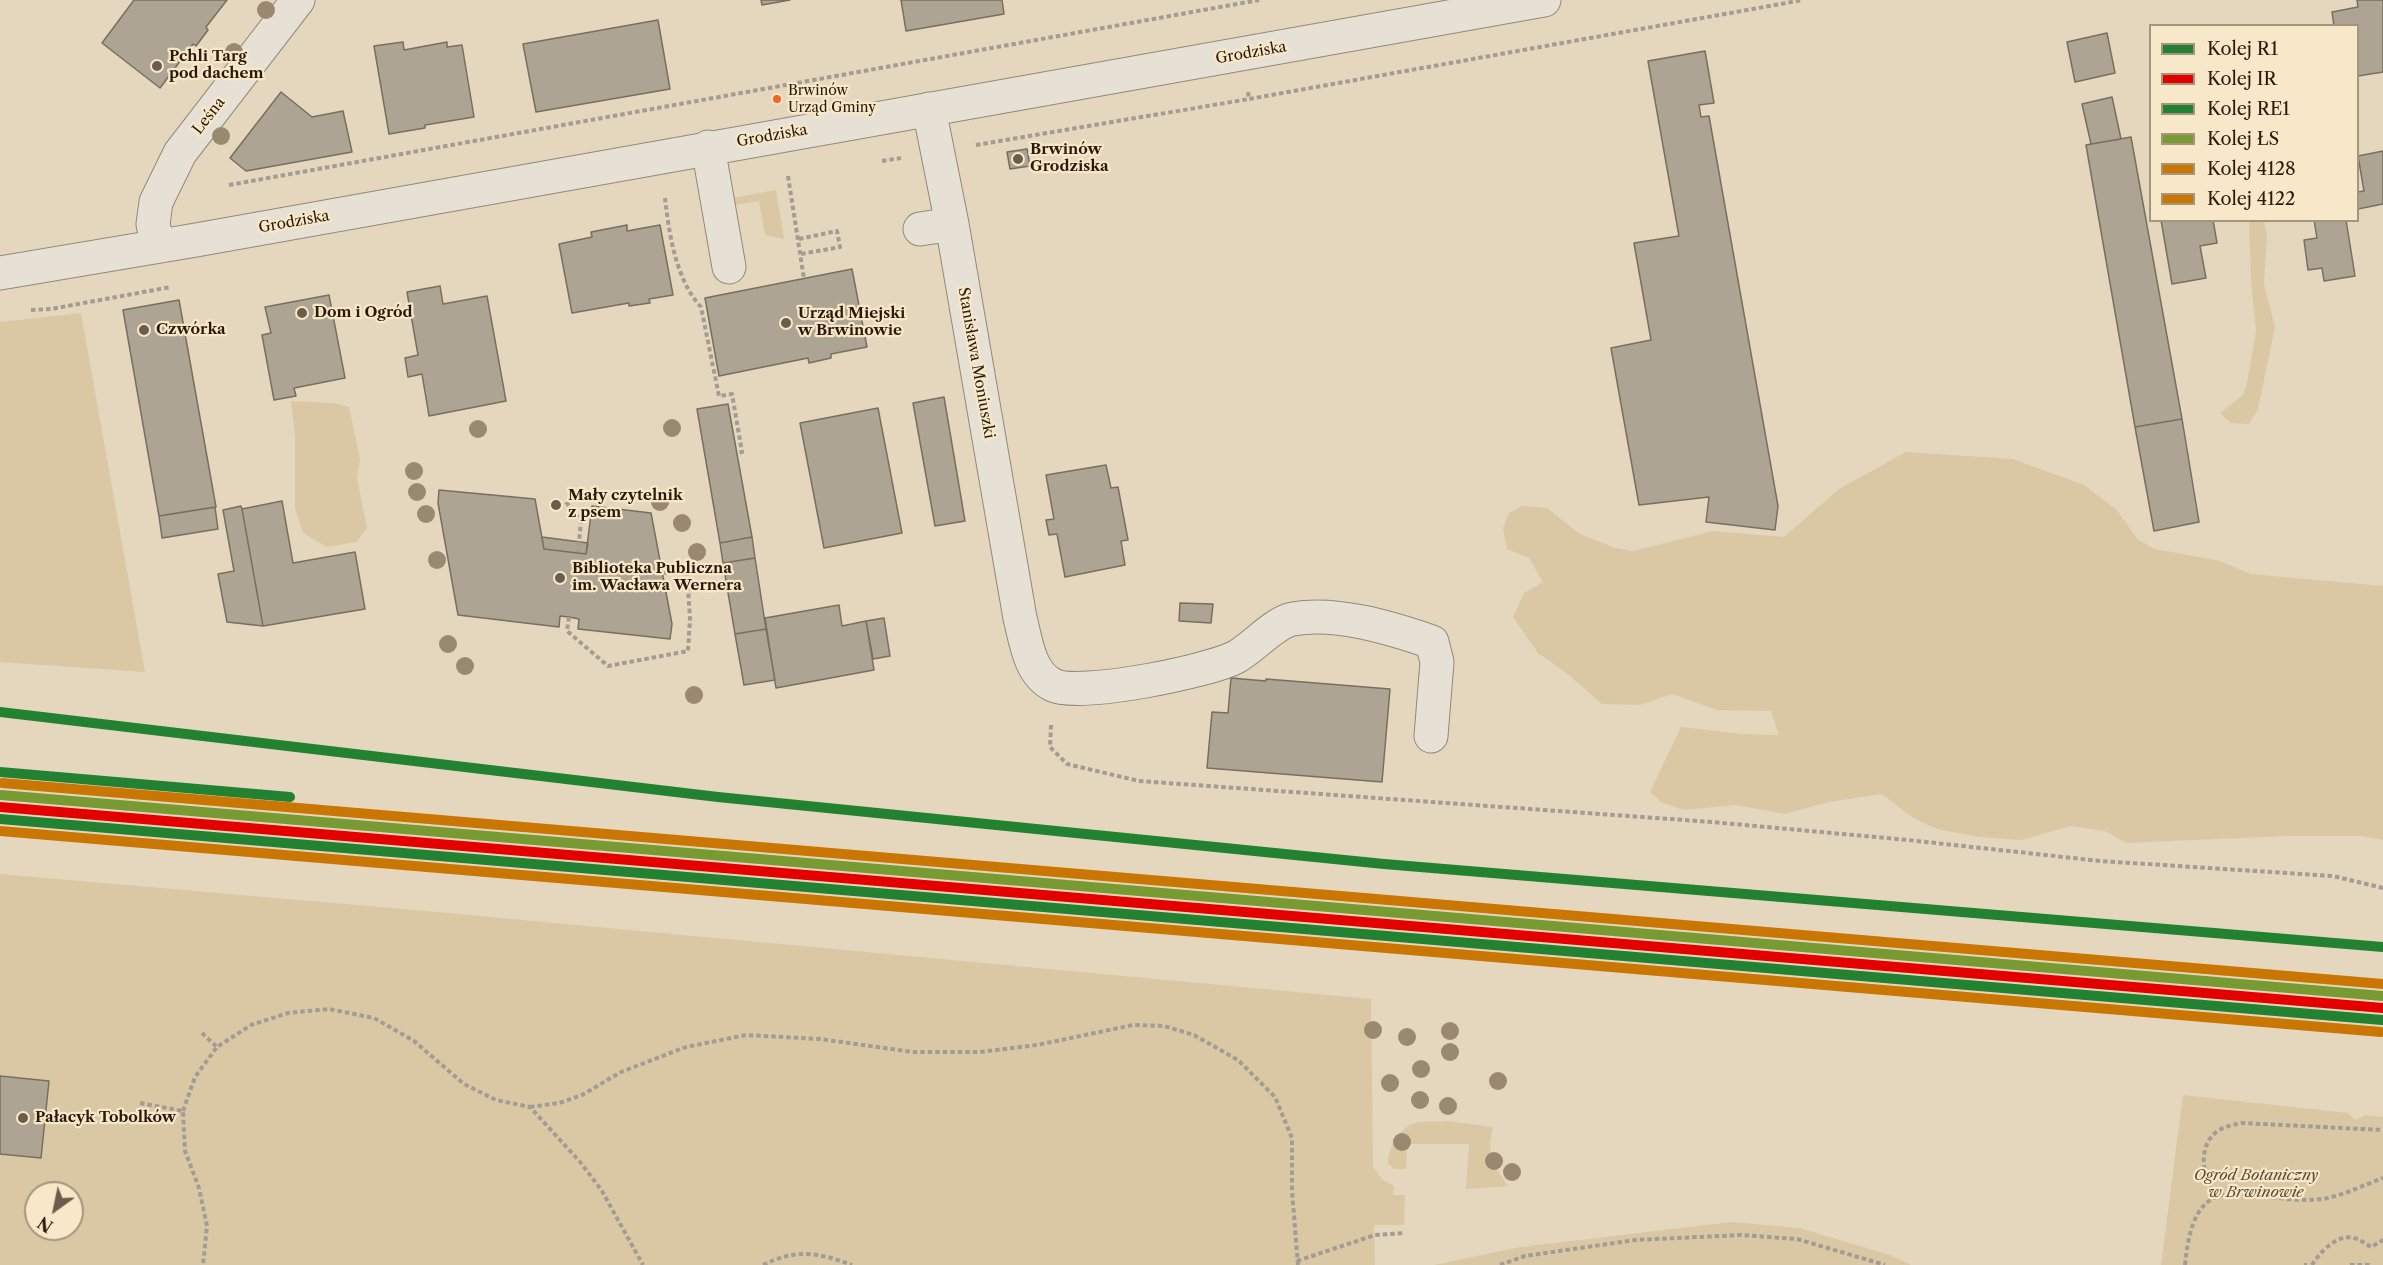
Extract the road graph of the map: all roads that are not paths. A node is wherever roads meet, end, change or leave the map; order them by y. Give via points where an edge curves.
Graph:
1 (298, 0) edge
2 (1545, 0) edge
3 (929, 109) junction
4 (708, 147) junction
5 (952, 224) junction
6 (920, 229) dead end
7 (158, 246) junction
8 (729, 267) dead end
9 (0, 273) edge
10 (1431, 736) dead end

1 - 7 street, Leśna via 180,153 156,202 153,224
2 - 3 street, Grodziska
3 - 4 street, Grodziska
3 - 5 street, Stanisława Moniuszki
4 - 7 street, Grodziska
4 - 8 street
5 - 6 street
5 - 10 street, Stanisława Moniuszki via 1020,618 1034,669 1054,686 1120,685 1214,666 1236,657 1289,619 1351,620 1432,642 1437,662
7 - 9 street, Grodziska

